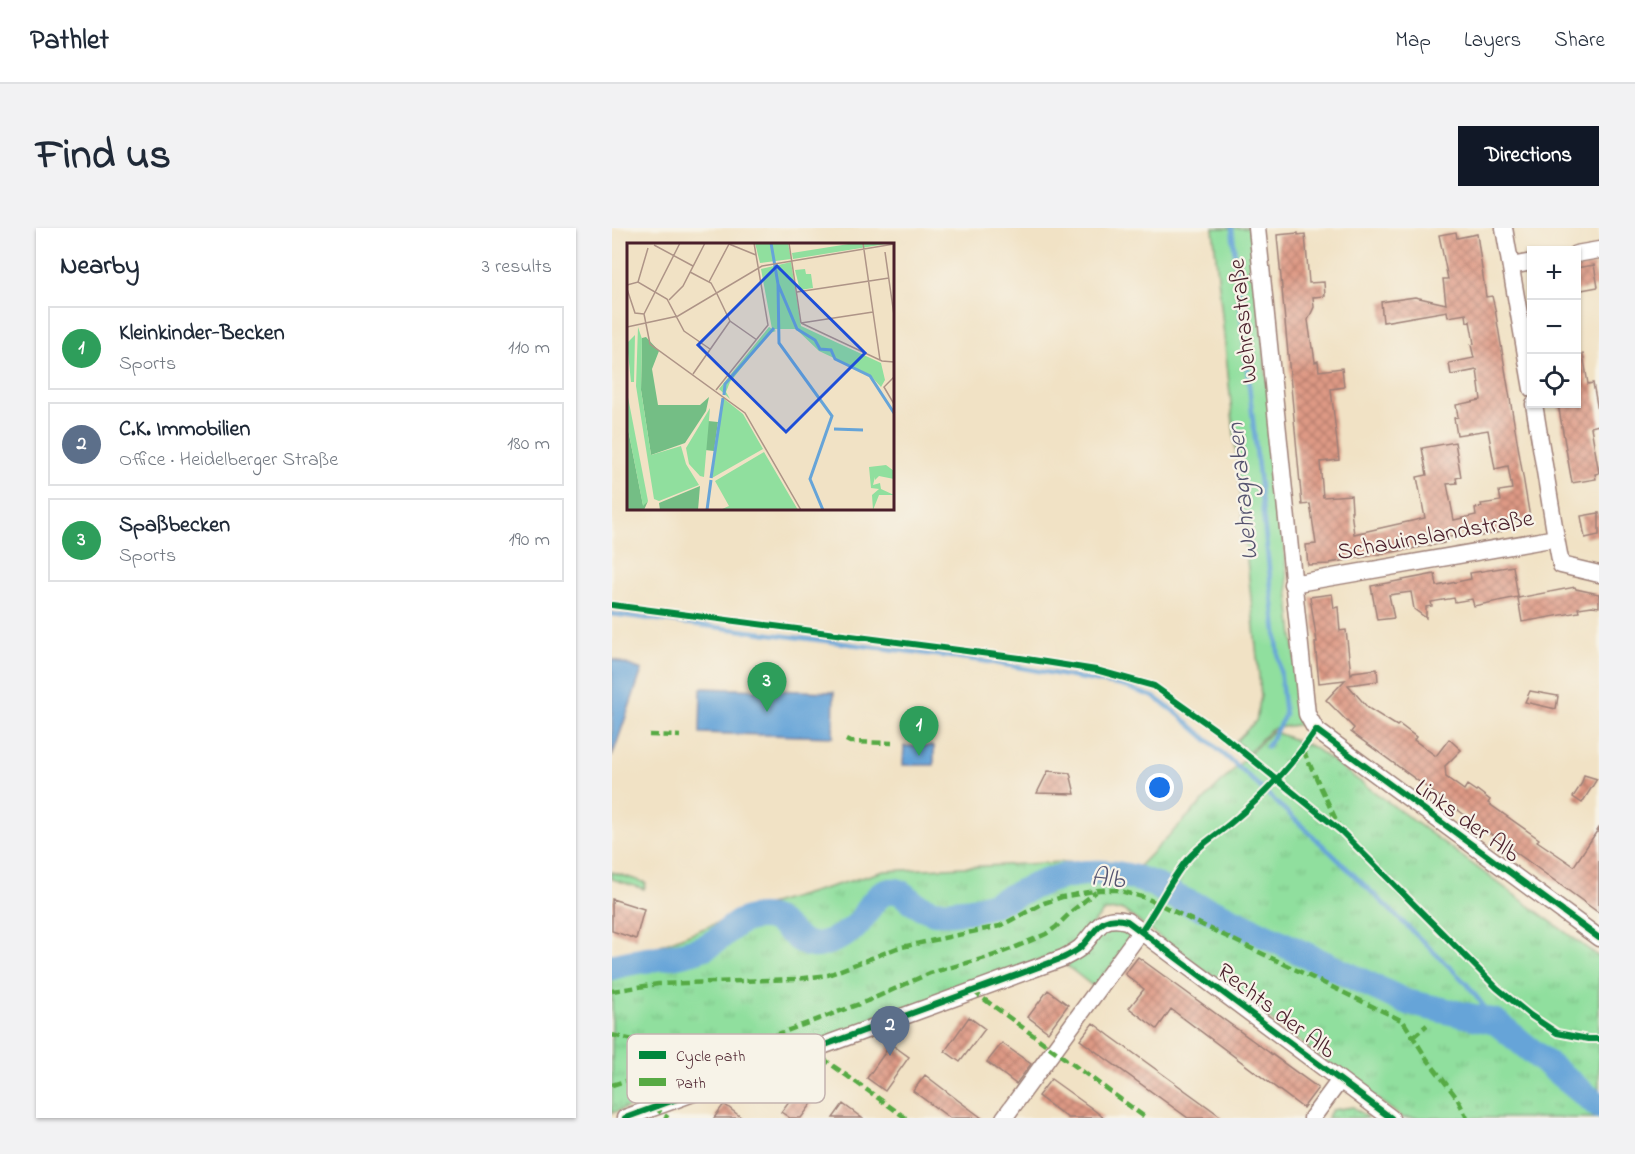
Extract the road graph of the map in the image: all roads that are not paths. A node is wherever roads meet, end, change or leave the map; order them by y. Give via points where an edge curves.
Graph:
1 (1257, 228) edge
2 (1504, 228) edge
3 (1599, 250) edge
4 (1581, 253) edge
5 (1527, 263) edge
6 (1511, 266) junction
7 (1527, 360) edge
8 (1535, 408) edge
9 (1556, 538) junction
10 (1599, 574) edge
11 (1292, 584) junction
12 (1316, 730) joint
13 (1141, 931) junction
14 (1599, 938) edge
15 (825, 1045) edge
16 (1340, 1080) junction
17 (666, 1103) edge
18 (625, 1118) edge
19 (1004, 1118) edge
20 (1312, 1118) edge
21 (1391, 1118) edge

1 - 11 street, Wehrastraße
2 - 6 street
3 - 4 street
5 - 6 street
6 - 7 street
8 - 9 street
9 - 10 street, Schauinslandstraße via 1561,565
9 - 11 street, Schauinslandstraße
11 - 12 street, Wehrastraße via 1307,714
12 - 14 street, Links der Alb
13 - 15 street, Rechts der Alb via 1120,919 1103,921 1081,946 1063,958
13 - 16 street, Rechts der Alb
13 - 19 street
16 - 20 street
16 - 21 street, Rechts der Alb
17 - 18 street, Rechts der Alb

